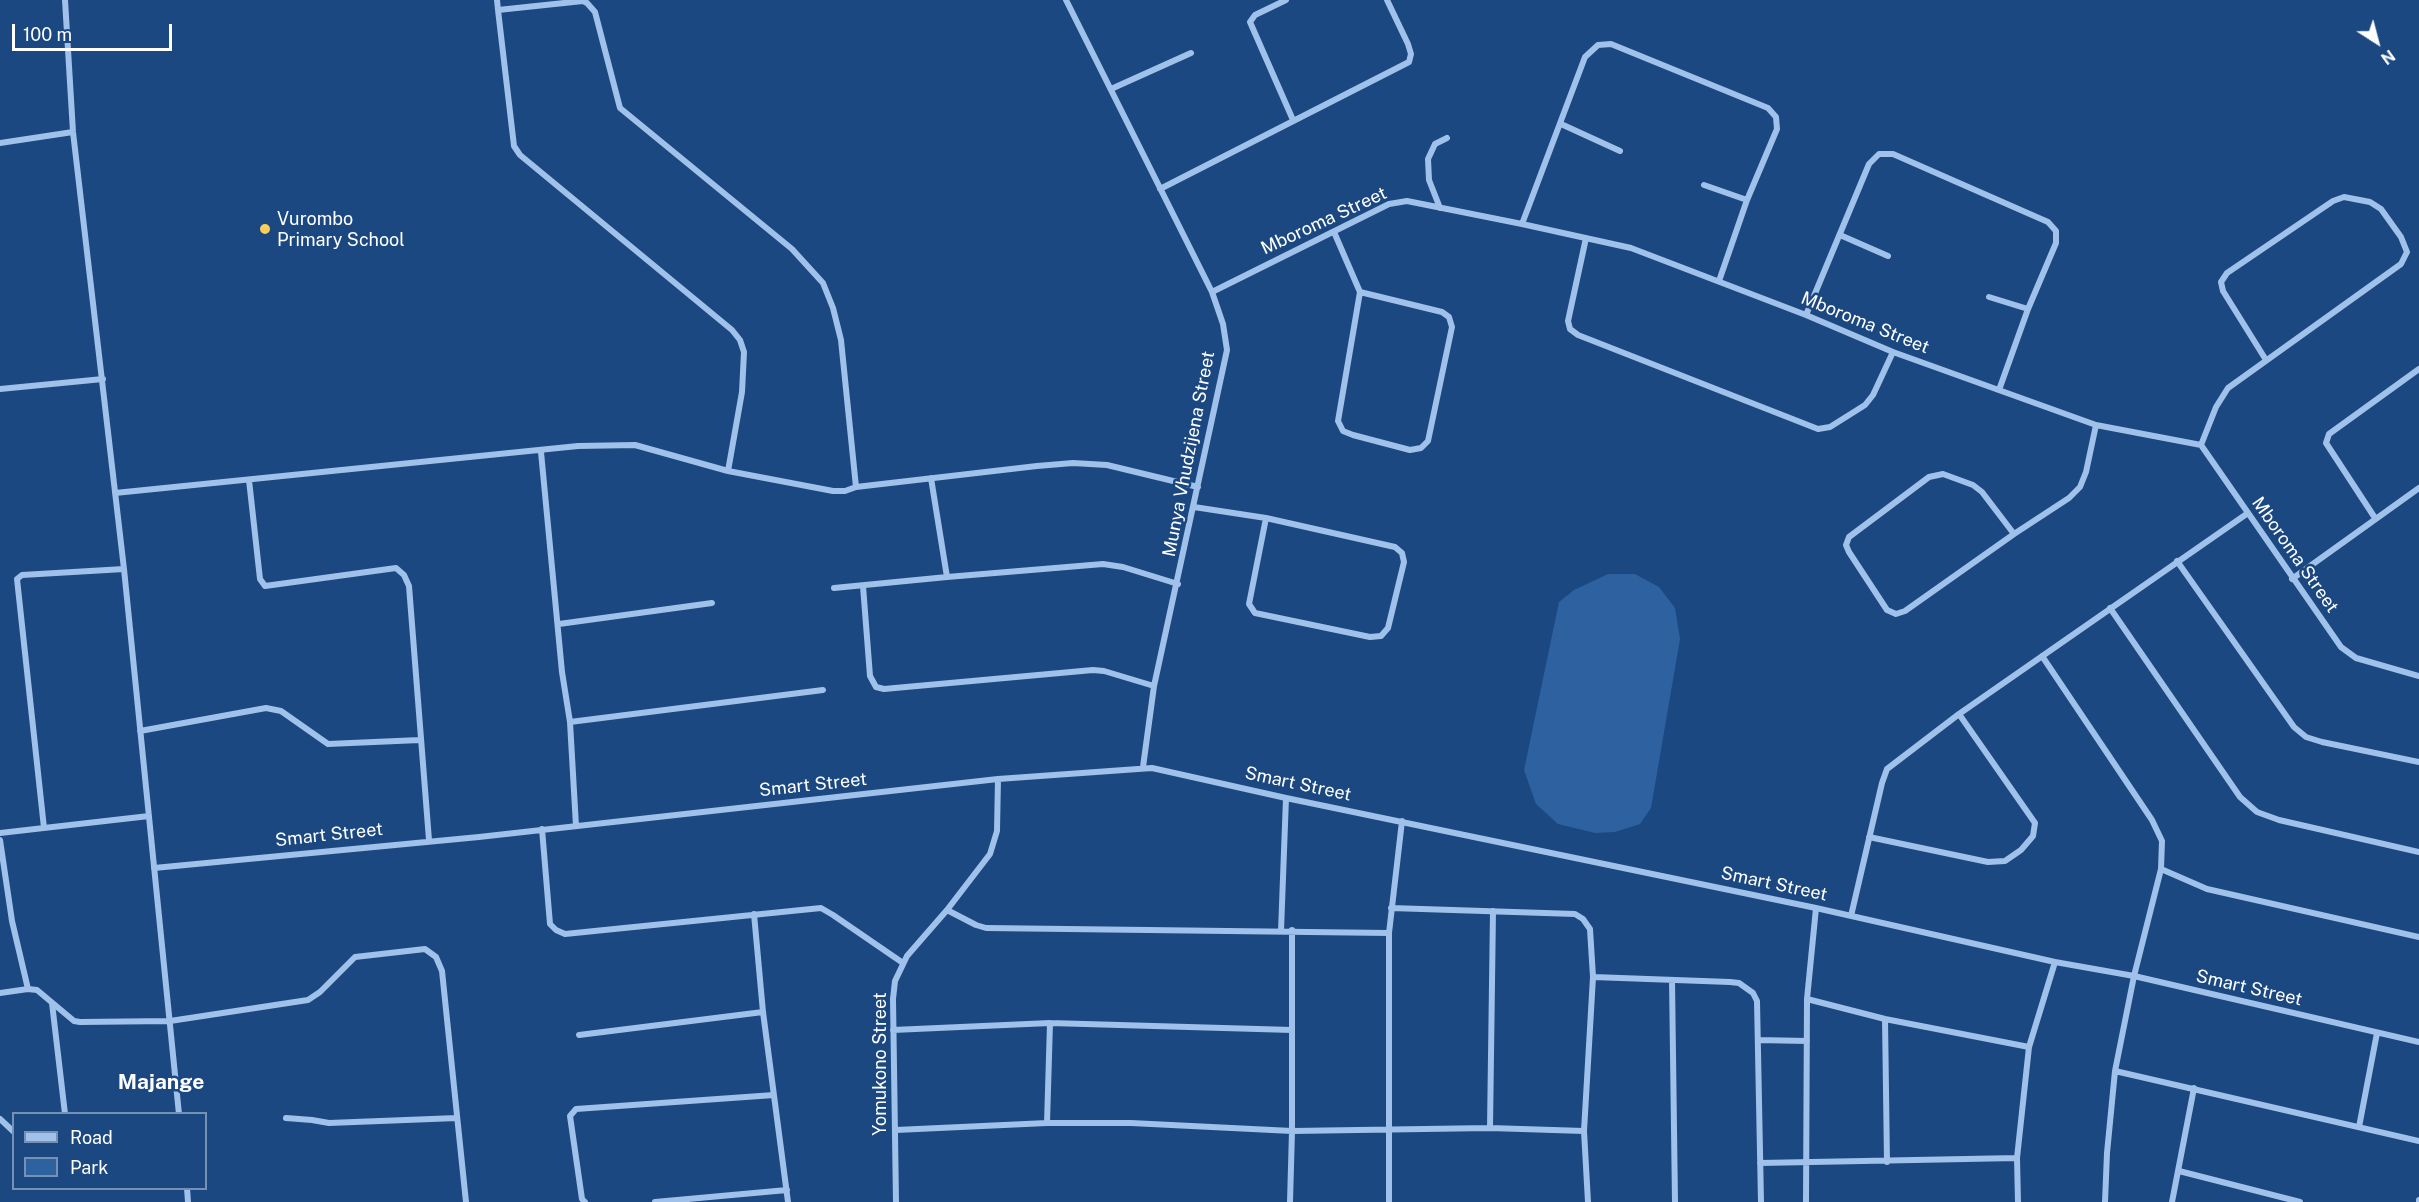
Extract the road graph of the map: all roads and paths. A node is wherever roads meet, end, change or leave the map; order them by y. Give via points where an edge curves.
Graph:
1 (65, 0) edge
2 (497, 0) edge
3 (1066, 0) edge
4 (1286, 0) edge
5 (1387, 0) edge
6 (498, 10) junction
7 (1191, 53) dead end
8 (1111, 89) junction
9 (1293, 120) junction
10 (1561, 124) junction
11 (73, 132) junction
12 (1447, 138) dead end
13 (0, 143) edge
14 (1620, 151) dead end
15 (1704, 185) dead end
16 (1160, 189) junction
17 (1747, 200) junction
18 (1440, 208) junction
19 (1522, 224) junction
20 (1334, 232) junction
21 (1840, 235) junction
22 (1586, 237) junction
23 (1888, 256) dead end
24 (1719, 281) junction
25 (1212, 292) junction
26 (1360, 292) junction
27 (1989, 297) dead end
28 (2028, 309) junction
29 (1806, 315) junction
30 (1893, 352) junction
31 (2266, 360) junction
32 (2419, 369) edge
33 (103, 379) junction
34 (0, 389) edge
35 (1999, 390) junction
36 (2096, 425) junction
37 (2201, 445) junction
38 (541, 452) junction
39 (728, 471) junction
40 (931, 478) junction
41 (249, 480) junction
42 (856, 487) junction
43 (1197, 487) junction
44 (2419, 488) edge
45 (115, 493) junction
46 (1194, 507) junction
47 (2248, 513) junction
48 (1266, 518) junction
49 (2375, 518) junction
50 (2014, 534) junction
51 (2177, 561) junction
52 (124, 568) junction
53 (947, 577) junction
54 (2292, 579) junction
55 (1178, 584) junction
56 (863, 586) junction
57 (834, 588) dead end
58 (712, 603) dead end
59 (2110, 608) junction
60 (559, 624) junction
61 (2042, 656) junction
62 (2419, 676) edge
63 (1154, 687) junction
64 (823, 690) dead end
65 (1959, 714) junction
66 (570, 722) junction
67 (140, 731) junction
68 (420, 740) junction
69 (2419, 762) edge
70 (1143, 767) junction
71 (998, 779) junction
72 (1286, 798) junction
73 (149, 816) junction
74 (1402, 820) junction
75 (576, 826) junction
76 (44, 828) junction
77 (543, 828) junction
78 (0, 833) edge
79 (1869, 837) junction
80 (0, 840) edge
81 (429, 840) junction
82 (2419, 852) edge
83 (154, 868) junction
84 (2161, 869) junction
85 (1391, 908) junction
86 (1816, 908) junction
87 (947, 910) junction
88 (1493, 911) junction
89 (754, 914) junction
90 (1851, 916) junction
91 (1292, 930) junction
92 (1281, 931) junction
93 (1389, 933) junction
94 (2419, 937) edge
95 (2055, 962) junction
96 (903, 963) junction
97 (2134, 976) junction
98 (1593, 977) junction
99 (1672, 980) junction
100 (28, 989) junction
101 (0, 993) edge
102 (1807, 999) junction
103 (52, 1002) junction
104 (763, 1012) junction
105 (1885, 1018) junction
106 (170, 1021) junction
107 (1050, 1023) junction
108 (893, 1030) junction
109 (1292, 1030) junction
110 (2377, 1033) junction
111 (579, 1035) dead end
112 (1758, 1040) junction
113 (1807, 1041) junction
114 (2419, 1042) edge
115 (2029, 1047) junction
116 (2115, 1071) junction
117 (2194, 1088) junction
118 (774, 1095) junction
119 (65, 1112) edge
120 (179, 1112) edge
121 (286, 1118) dead end
122 (457, 1118) junction
123 (0, 1119) edge
124 (1047, 1123) junction
125 (2359, 1127) junction
126 (1490, 1128) junction
127 (12, 1130) edge
128 (896, 1130) junction
129 (1390, 1130) junction
130 (1292, 1131) junction
131 (1584, 1131) junction
132 (2419, 1141) edge
133 (2017, 1158) junction
134 (1807, 1162) junction
135 (1887, 1162) junction
136 (1760, 1163) junction
137 (2179, 1171) junction
138 (787, 1190) junction
139 (466, 1202) edge
140 (585, 1202) edge
141 (655, 1202) edge
142 (788, 1202) edge
143 (896, 1202) edge
144 (1290, 1202) edge
145 (1389, 1202) edge
146 (1588, 1202) edge
147 (1675, 1202) edge
148 (1761, 1202) edge
149 (1806, 1202) edge
150 (2018, 1202) edge
151 (2105, 1202) edge
152 (2172, 1202) edge
153 (2300, 1202) edge

1 - 11 street
2 - 6 street
3 - 8 street, Munya Vhudzijena Street
4 - 9 street via 1255,15 1250,22
5 - 9 street via 1408,44 1409,62
6 - 39 street via 514,146 520,155 740,340 744,352 742,392
6 - 42 street via 587,3 595,12 620,108 792,249 823,283 841,340
7 - 8 street
8 - 16 street, Munya Vhudzijena Street
9 - 16 street
10 - 14 street
10 - 17 street via 1585,57 1598,45 1622,48 1767,108 1776,117 1777,129
10 - 19 street
11 - 13 street
11 - 33 street
12 - 18 street via 1435,144 1428,159 1429,180
15 - 17 street
16 - 25 street, Munya Vhudzijena Street
17 - 24 street
18 - 19 street, Mboroma Street
18 - 20 street, Mboroma Street via 1407,201 1389,204
19 - 22 street, Mboroma Street
20 - 25 street, Mboroma Street
20 - 26 street
21 - 23 street
21 - 28 street via 1869,164 1879,154 1893,154 2048,222 2056,231 2056,243
21 - 29 street
22 - 24 street, Mboroma Street via 1631,248
22 - 30 street via 1568,321 1570,329 1818,429 1830,427 1865,405
24 - 29 street, Mboroma Street
25 - 43 street, Munya Vhudzijena Street via 1227,350
26 - 26 street via 1338,421 1343,431 1353,435 1410,450 1421,448 1428,441 1452,327 1449,317
27 - 28 street
28 - 35 street
29 - 30 street, Mboroma Street
30 - 35 street, Mboroma Street
31 - 31 street via 2401,264 2407,252 2381,209 2370,202 2344,197 2333,201 2227,273 2223,291
31 - 37 street via 2228,388
32 - 49 street via 2329,434 2326,443
33 - 34 street
33 - 45 street
35 - 36 street, Mboroma Street
36 - 37 street, Mboroma Street
36 - 50 street via 2080,487
37 - 47 street, Mboroma Street
38 - 39 street via 578,446 640,446
38 - 41 street
38 - 60 street
39 - 42 street via 833,490
40 - 42 street
40 - 43 street via 1084,464 1107,465
40 - 53 street
41 - 45 street
41 - 68 street via 260,579 265,586 396,568 404,575 409,586
43 - 46 street, Munya Vhudzijena Street
44 - 49 street
45 - 52 street
46 - 48 street
46 - 55 street, Munya Vhudzijena Street
47 - 51 street
47 - 54 street, Mboroma Street
48 - 48 street via 1395,547 1402,553 1404,562 1388,628 1381,636 1255,613 1249,604
49 - 54 street
50 - 50 street via 1896,614 1887,610 1846,544 1849,537 1929,477 1943,474 1982,492
51 - 59 street
51 - 69 street via 2294,727 2306,737
52 - 67 street
52 - 76 street via 22,575 17,579
53 - 55 street via 1102,564
53 - 56 street
54 - 62 street, Mboroma Street via 2341,646 2356,658
55 - 63 street, Munya Vhudzijena Street
56 - 57 street
56 - 63 street via 870,676 876,687 1093,670
58 - 60 street
59 - 61 street
59 - 82 street via 2240,797 2258,812
60 - 66 street
61 - 65 street
61 - 84 street via 2152,820 2162,841
63 - 70 street, Munya Vhudzijena Street
64 - 66 street
65 - 79 street via 1887,769
65 - 79 street via 2035,823 2033,836 2005,861 1988,862
66 - 75 street
67 - 68 street via 266,708 281,711 328,744
67 - 73 street
68 - 81 street
70 - 71 street, Smart Street
70 - 72 street, Smart Street
71 - 75 street, Smart Street
71 - 87 street, Yomukono Street via 998,831 994,845
72 - 74 street, Smart Street
72 - 92 street
73 - 76 street
73 - 83 street
74 - 85 street
74 - 86 street, Smart Street
75 - 77 street, Smart Street
76 - 78 street
77 - 81 street, Smart Street
77 - 89 street via 550,924 565,934
79 - 90 street
80 - 100 street via 12,921
81 - 83 street, Smart Street
83 - 106 street
84 - 94 street via 2207,889
84 - 97 street
85 - 88 street
85 - 93 street
86 - 90 street, Smart Street
86 - 102 street
87 - 92 street via 986,928
87 - 96 street, Yomukono Street
88 - 98 street via 1575,914 1583,919 1590,929
88 - 126 street
89 - 96 street via 820,908
89 - 104 street
90 - 95 street, Smart Street
91 - 92 street
91 - 93 street
91 - 109 street
93 - 129 street
95 - 97 street, Smart Street
95 - 115 street
96 - 108 street, Yomukono Street via 895,981
97 - 110 street, Smart Street
97 - 116 street
98 - 99 street
98 - 131 street
99 - 112 street via 1730,982 1748,988 1758,1001
99 - 147 street
100 - 101 street
100 - 103 street via 37,990
102 - 105 street
102 - 113 street
103 - 106 street via 80,1022
103 - 119 street
104 - 111 street
104 - 118 street
105 - 115 street
105 - 135 street
106 - 120 street
106 - 122 street via 308,1000 355,957 425,950 436,957 442,971
107 - 108 street
107 - 109 street
107 - 124 street
108 - 128 street, Yomukono Street
109 - 130 street
110 - 114 street, Smart Street
110 - 125 street
112 - 113 street
112 - 136 street
113 - 134 street
115 - 133 street
116 - 117 street
116 - 151 street
117 - 125 street
117 - 137 street
118 - 138 street
118 - 140 street via 576,1109 570,1116
121 - 122 street via 329,1124
122 - 139 street
123 - 127 street
124 - 128 street
124 - 130 street
125 - 132 street
126 - 129 street
126 - 131 street
128 - 143 street, Yomukono Street
129 - 130 street
129 - 145 street
130 - 144 street
131 - 146 street
133 - 135 street
133 - 150 street
134 - 135 street
134 - 136 street
134 - 149 street
136 - 148 street
137 - 152 street
137 - 153 street
138 - 141 street
138 - 142 street

